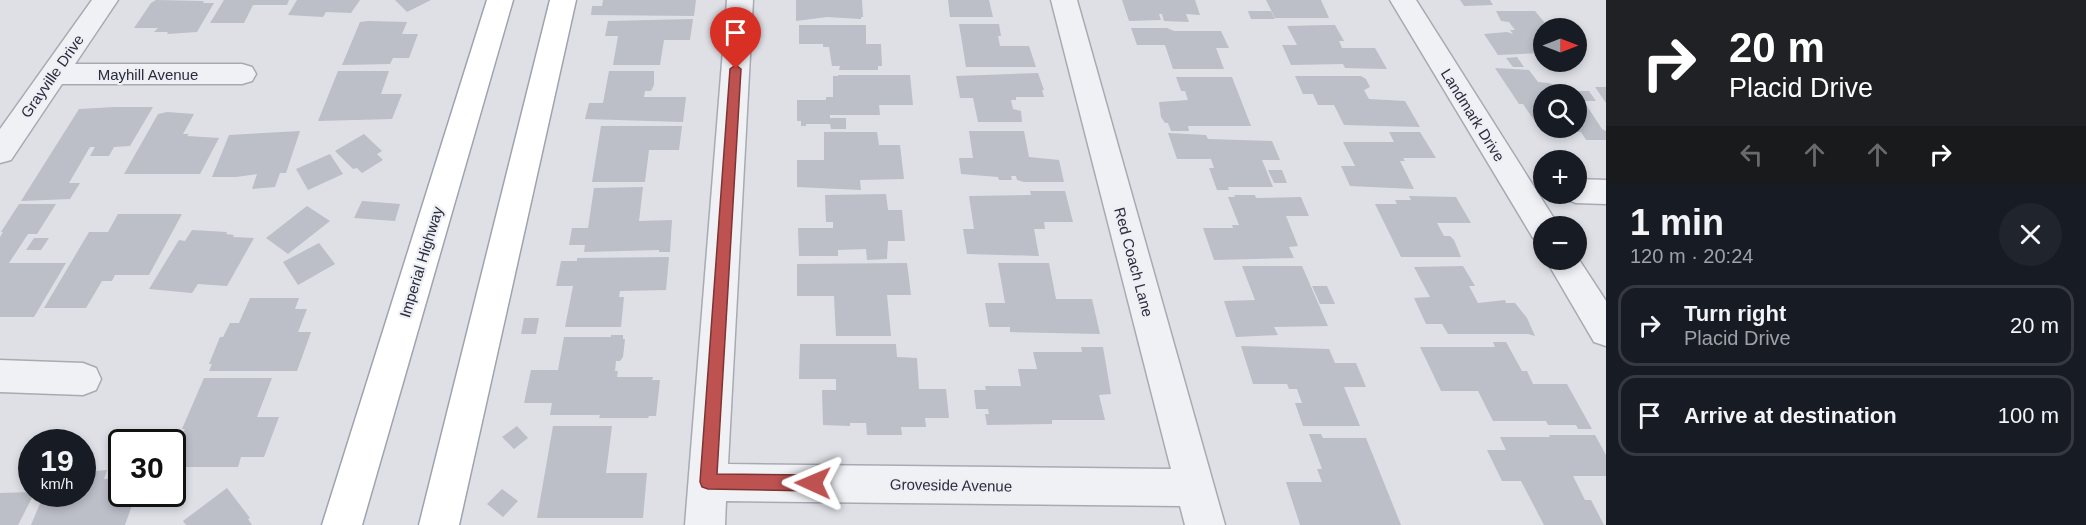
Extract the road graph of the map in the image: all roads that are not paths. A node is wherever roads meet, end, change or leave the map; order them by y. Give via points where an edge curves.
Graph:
1 (105, 0) edge
2 (500, 0) edge
3 (563, 0) edge
4 (740, 0) edge
5 (1064, 0) edge
6 (1403, 0) edge
7 (53, 74) junction
8 (242, 74) dead end
9 (0, 152) edge
10 (1532, 191) edge
11 (1587, 191) edge
12 (1606, 192) edge
13 (1540, 216) edge
14 (1568, 270) edge
15 (1606, 331) edge
16 (0, 376) edge
17 (83, 379) dead end
18 (708, 482) junction
19 (1195, 488) junction
20 (342, 525) edge
21 (439, 525) edge
22 (705, 525) edge
23 (1205, 525) edge

1 - 7 street, Grayville Drive
2 - 20 main road, Imperial Highway
3 - 21 main road
4 - 18 street
5 - 19 street, Red Coach Lane
6 - 10 street, Landmark Drive
7 - 8 street, Mayhill Avenue
7 - 9 street, Grayville Drive
10 - 13 street, Landmark Drive
11 - 12 street
14 - 15 street
16 - 17 street
18 - 19 street, Groveside Avenue
18 - 22 street
19 - 23 street, Red Coach Lane

